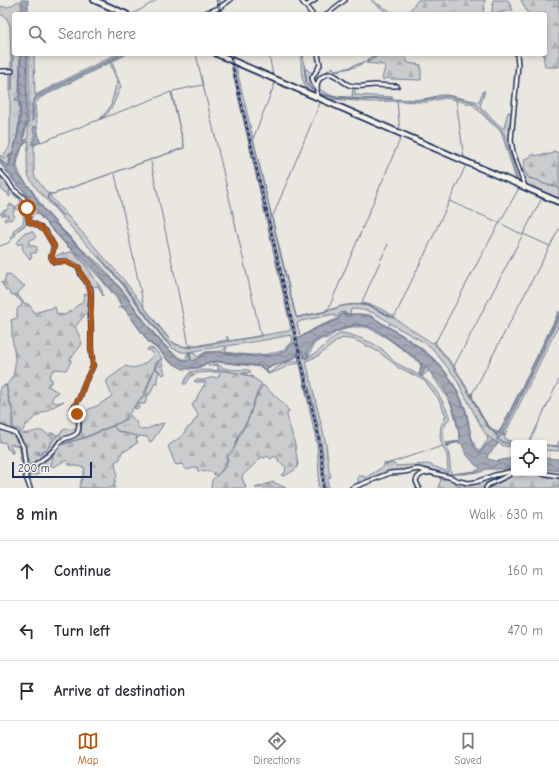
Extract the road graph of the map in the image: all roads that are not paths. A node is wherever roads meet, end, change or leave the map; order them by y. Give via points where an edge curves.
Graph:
1 (94, 0) edge
2 (230, 0) edge
3 (301, 0) edge
4 (315, 0) edge
5 (345, 0) edge
6 (306, 6) junction
7 (121, 12) edge
8 (208, 12) edge
9 (310, 12) edge
10 (330, 12) edge
11 (222, 56) edge
12 (318, 56) edge
13 (517, 56) edge
14 (0, 71) edge
15 (12, 71) dead end
16 (397, 86) dead end
17 (317, 88) junction
18 (316, 97) junction
19 (0, 172) edge
20 (525, 187) junction
21 (559, 202) edge
22 (0, 427) edge
23 (511, 472) edge
24 (430, 473) junction
25 (511, 473) edge
26 (25, 474) junction
27 (547, 474) edge
28 (559, 476) edge
29 (30, 488) edge
30 (352, 488) edge
31 (419, 488) edge
32 (486, 488) edge

1 - 7 main road
2 - 8 street
3 - 6 street
4 - 6 street
5 - 10 street
6 - 9 street
11 - 18 main road
12 - 17 street via 320,66 312,78
13 - 20 street via 511,140 512,152
14 - 15 street
16 - 17 street via 356,86 329,74 318,80
17 - 18 street
18 - 20 main road
19 - 26 street via 24,198 29,222 37,224 46,232 54,246 51,255 54,262 68,262 79,268 89,286 92,298 91,348 94,365 72,410 77,411 78,431 59,442
20 - 21 main road
22 - 26 street via 15,433 22,444
23 - 24 street via 473,483 458,482 449,477
24 - 30 street via 421,469 394,472
24 - 31 street via 418,476 416,481
25 - 32 street
26 - 29 street
27 - 28 street

